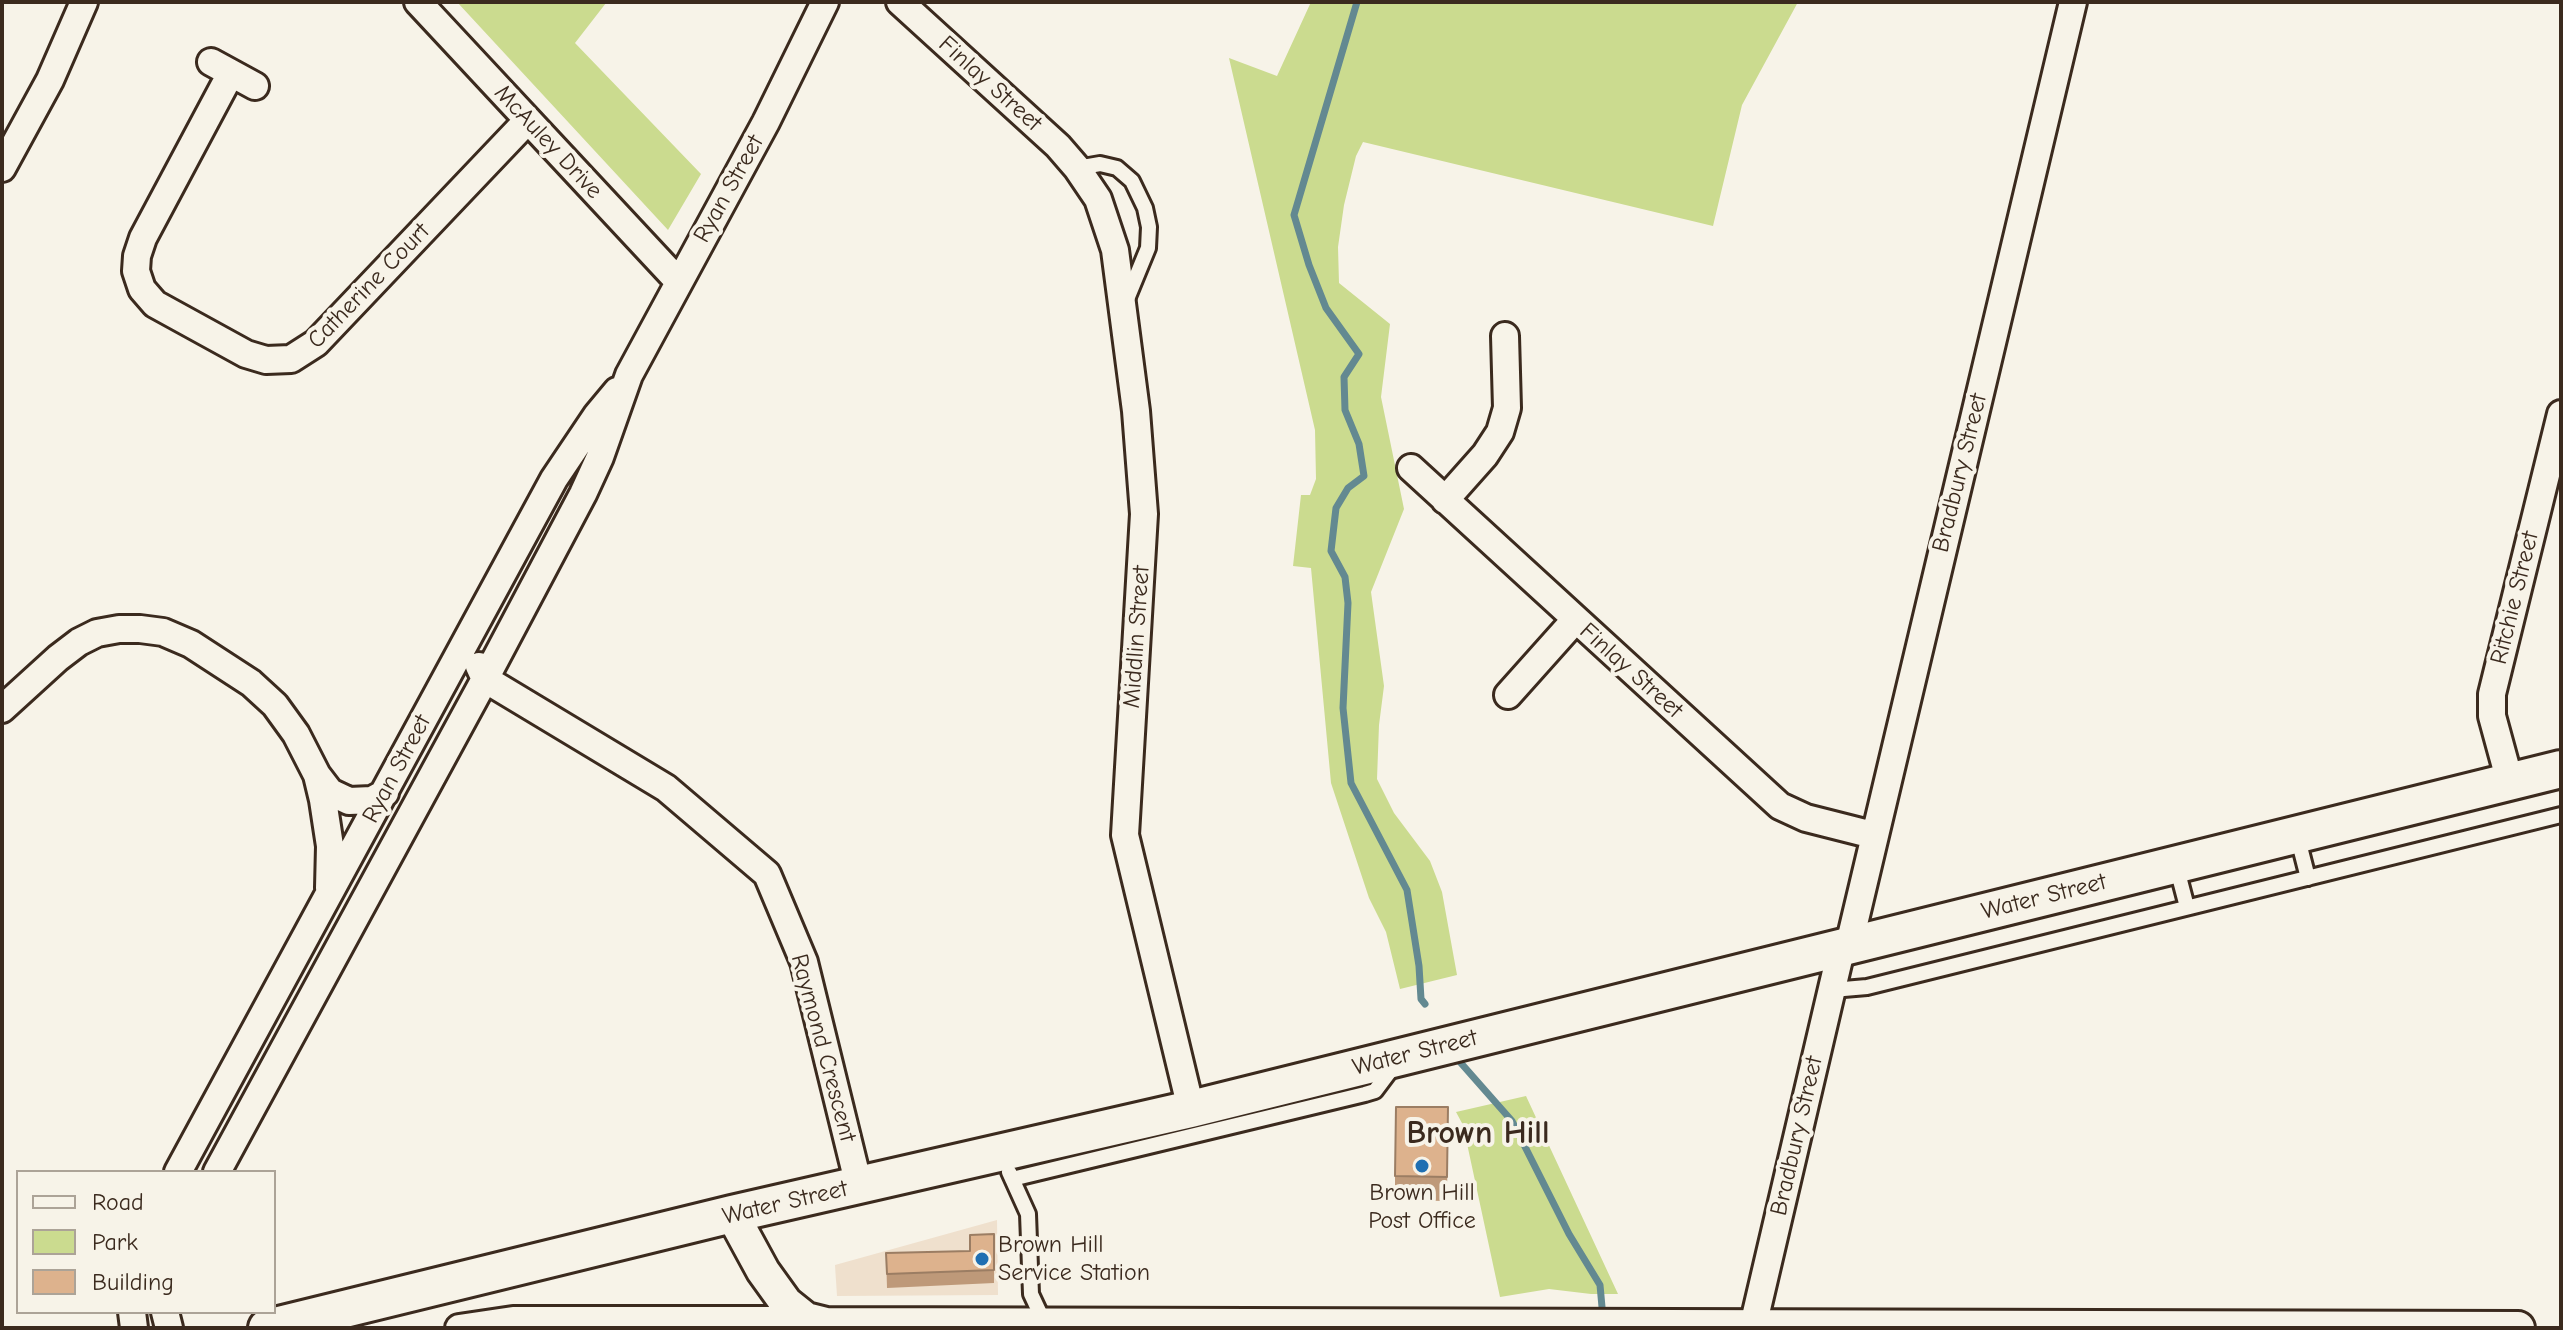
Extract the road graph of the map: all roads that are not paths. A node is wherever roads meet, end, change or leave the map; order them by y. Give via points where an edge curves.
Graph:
1 (84, 2) edge
2 (418, 2) edge
3 (825, 2) edge
4 (900, 2) edge
5 (2073, 2) edge
6 (255, 86) dead end
7 (528, 120) junction
8 (2, 168) edge
9 (1077, 168) junction
10 (679, 282) junction
11 (1123, 307) junction
12 (1505, 336) dead end
13 (629, 375) junction
14 (2561, 414) edge
15 (565, 463) junction
16 (1411, 468) dead end
17 (593, 473) junction
18 (1445, 500) junction
19 (1575, 620) junction
20 (459, 655) junction
21 (485, 679) junction
22 (1508, 695) dead end
23 (2, 709) edge
24 (2561, 769) edge
25 (317, 775) junction
26 (2510, 782) junction
27 (385, 793) junction
28 (2561, 815) edge
29 (2296, 834) junction
30 (1873, 835) junction
31 (2175, 864) junction
32 (2308, 878) junction
33 (324, 905) junction
34 (2187, 907) junction
35 (1845, 946) junction
36 (1832, 990) junction
37 (1403, 1056) junction
38 (1191, 1109) junction
39 (1006, 1166) junction
40 (179, 1170) edge
41 (218, 1170) edge
42 (859, 1186) junction
43 (732, 1214) junction
44 (826, 1324) junction
45 (1753, 1326) edge
46 (1046, 1327) edge
47 (1388, 1327) edge
48 (267, 1328) edge
49 (459, 1328) edge
50 (2518, 1328) edge

1 - 8 street via 50,80
2 - 7 street, McAuley Drive
3 - 10 street, Ryan Street
4 - 9 street, Finlay Street
5 - 30 street, Bradbury Street
6 - 7 street, Catherine Court via 221,68 143,238 136,271 155,304 266,360 291,359 316,343
7 - 10 street, McAuley Drive
9 - 11 street, Middlin Street via 1106,219
9 - 11 lane via 1106,165 1120,170 1145,208 1148,248
10 - 13 street, Ryan Street
11 - 38 street, Middlin Street via 1144,514 1125,835
12 - 18 street via 1508,397 1500,432
13 - 15 street, Ryan Street
13 - 17 street, Ryan Street
14 - 26 street, Ritchie Street via 2492,694 2492,716
15 - 17 lane via 581,456 591,463
15 - 20 street, Ryan Street
16 - 18 street, Finlay Street
17 - 21 street, Ryan Street
18 - 19 street, Finlay Street
19 - 22 street
19 - 30 street, Finlay Street via 1780,806
20 - 21 street, Raymond Crescent via 480,667
20 - 27 street, Ryan Street
21 - 41 street, Ryan Street
21 - 42 street, Raymond Crescent via 666,788 767,874 804,962
23 - 25 street via 88,637 119,629 154,630 205,652 264,694 296,734
24 - 26 main road, Water Street
25 - 27 street via 330,792 349,801 372,800
25 - 33 street via 331,856
26 - 29 main road, Water Street
27 - 33 street, Ryan Street
28 - 32 lane, Water Street
29 - 31 main road, Water Street
29 - 32 lane
30 - 35 street, Bradbury Street
31 - 34 lane
31 - 35 main road, Water Street
32 - 34 lane, Water Street
33 - 40 street, Ryan Street
34 - 36 lane, Water Street via 1867,987
35 - 36 street, Bradbury Street
35 - 37 main road, Water Street
36 - 45 street, Bradbury Street
37 - 38 main road, Water Street
37 - 39 lane via 1371,1093
38 - 39 main road, Water Street
39 - 42 main road, Water Street
39 - 46 lane via 1028,1214 1031,1294
42 - 43 main road, Water Street
43 - 44 street via 786,1303 806,1319
43 - 48 main road, Water Street
44 - 46 street
44 - 49 street via 513,1320
45 - 47 street
45 - 50 street
46 - 47 street

